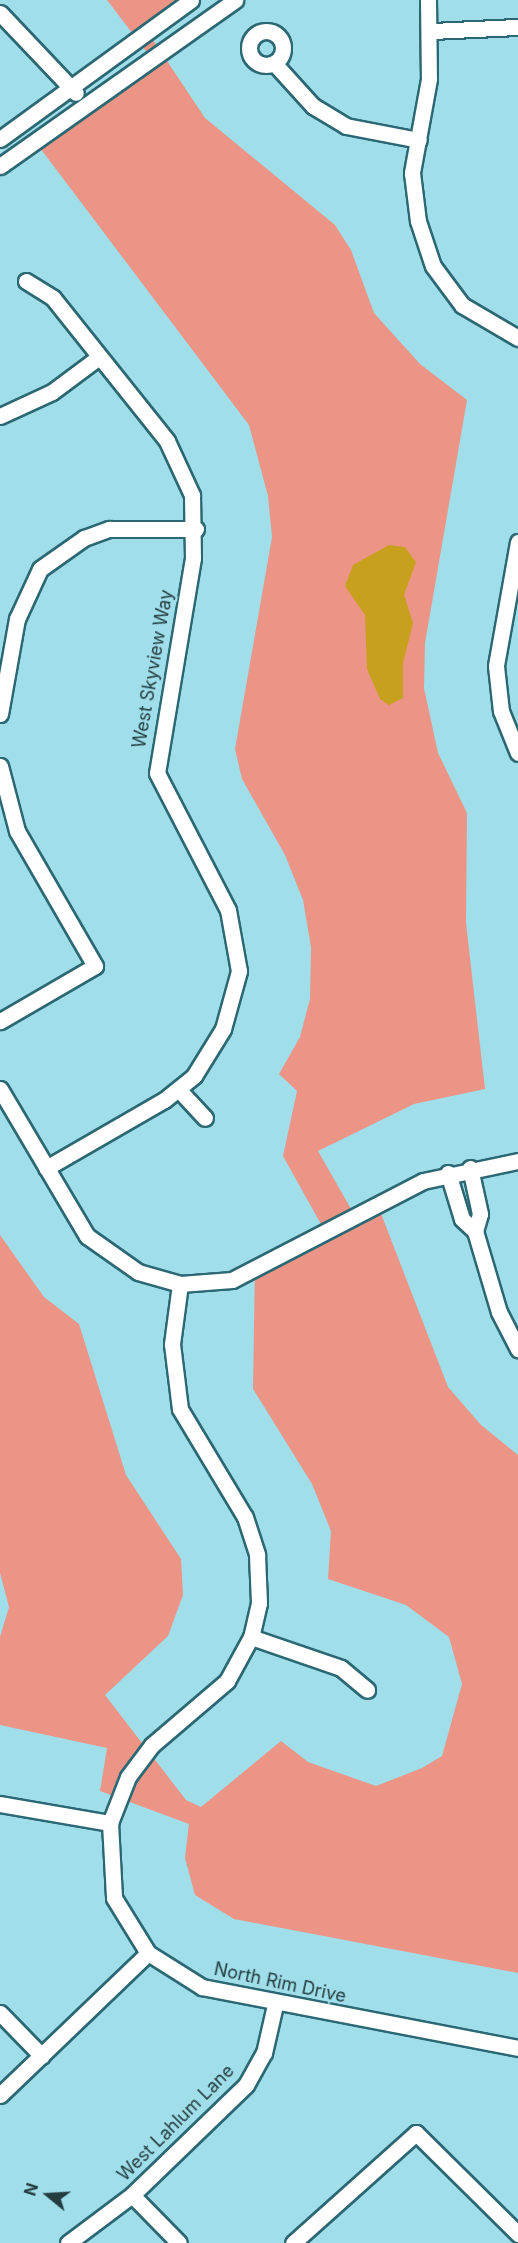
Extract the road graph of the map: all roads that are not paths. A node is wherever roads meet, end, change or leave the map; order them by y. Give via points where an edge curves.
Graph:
1 (190, 0) edge
2 (235, 0) edge
3 (428, 0) edge
4 (0, 13) edge
5 (518, 27) edge
6 (432, 31) junction
7 (274, 63) dead end
8 (71, 86) junction
9 (85, 104) junction
10 (0, 139) edge
11 (419, 140) junction
12 (0, 166) edge
13 (26, 281) dead end
14 (518, 338) edge
15 (99, 357) junction
16 (0, 416) edge
17 (196, 529) junction
18 (518, 542) edge
19 (0, 714) edge
20 (518, 753) edge
21 (0, 766) edge
22 (0, 1021) edge
23 (0, 1089) edge
24 (179, 1090) junction
25 (205, 1118) dead end
26 (518, 1161) edge
27 (46, 1168) junction
28 (470, 1168) junction
29 (448, 1173) junction
30 (475, 1231) junction
31 (180, 1284) junction
32 (518, 1349) edge
33 (251, 1637) junction
34 (367, 1690) dead end
35 (0, 1804) edge
36 (110, 1823) junction
37 (148, 1953) junction
38 (275, 2005) junction
39 (0, 2013) edge
40 (518, 2048) edge
41 (42, 2056) junction
42 (0, 2095) edge
43 (132, 2195) junction
44 (518, 2234) edge
45 (68, 2243) edge
46 (179, 2243) edge
47 (293, 2243) edge
48 (508, 2243) edge

1 - 8 street
2 - 9 street
3 - 6 street
4 - 8 street
5 - 6 street
6 - 11 street
7 - 11 street via 313,106 346,126
8 - 9 street
8 - 10 street
9 - 12 street
11 - 14 street via 414,192 433,266 462,304
13 - 15 street, West Skyview Way via 52,298
15 - 16 street via 43,397
15 - 17 street, West Skyview Way via 181,465
17 - 19 street via 109,529 40,569 17,619
17 - 24 street, West Skyview Way via 157,773 228,910 238,971 233,1005 213,1051
18 - 20 street via 496,666 501,711
21 - 22 street via 17,831 94,966
23 - 27 street
24 - 25 street
24 - 27 street, West Skyview Way
26 - 28 street
27 - 31 street via 77,1223 101,1250 138,1272
28 - 29 street
28 - 30 street via 480,1214
29 - 30 street via 462,1219
29 - 31 street via 399,1193 258,1270 232,1280
30 - 32 street via 499,1312
31 - 33 street, North Rim Drive via 172,1344 175,1389 193,1436 235,1498 254,1538 260,1574
33 - 34 street via 341,1668
33 - 36 street, North Rim Drive via 221,1688 138,1762
35 - 36 street
36 - 37 street, North Rim Drive via 114,1899
37 - 38 street, North Rim Drive via 202,1987
37 - 41 street
38 - 40 street, North Rim Drive
38 - 43 street, West Lahlum Lane via 264,2053 246,2085
39 - 41 street
41 - 42 street
43 - 45 street, West Lahlum Lane
43 - 46 street
44 - 47 street via 416,2133
44 - 48 street

